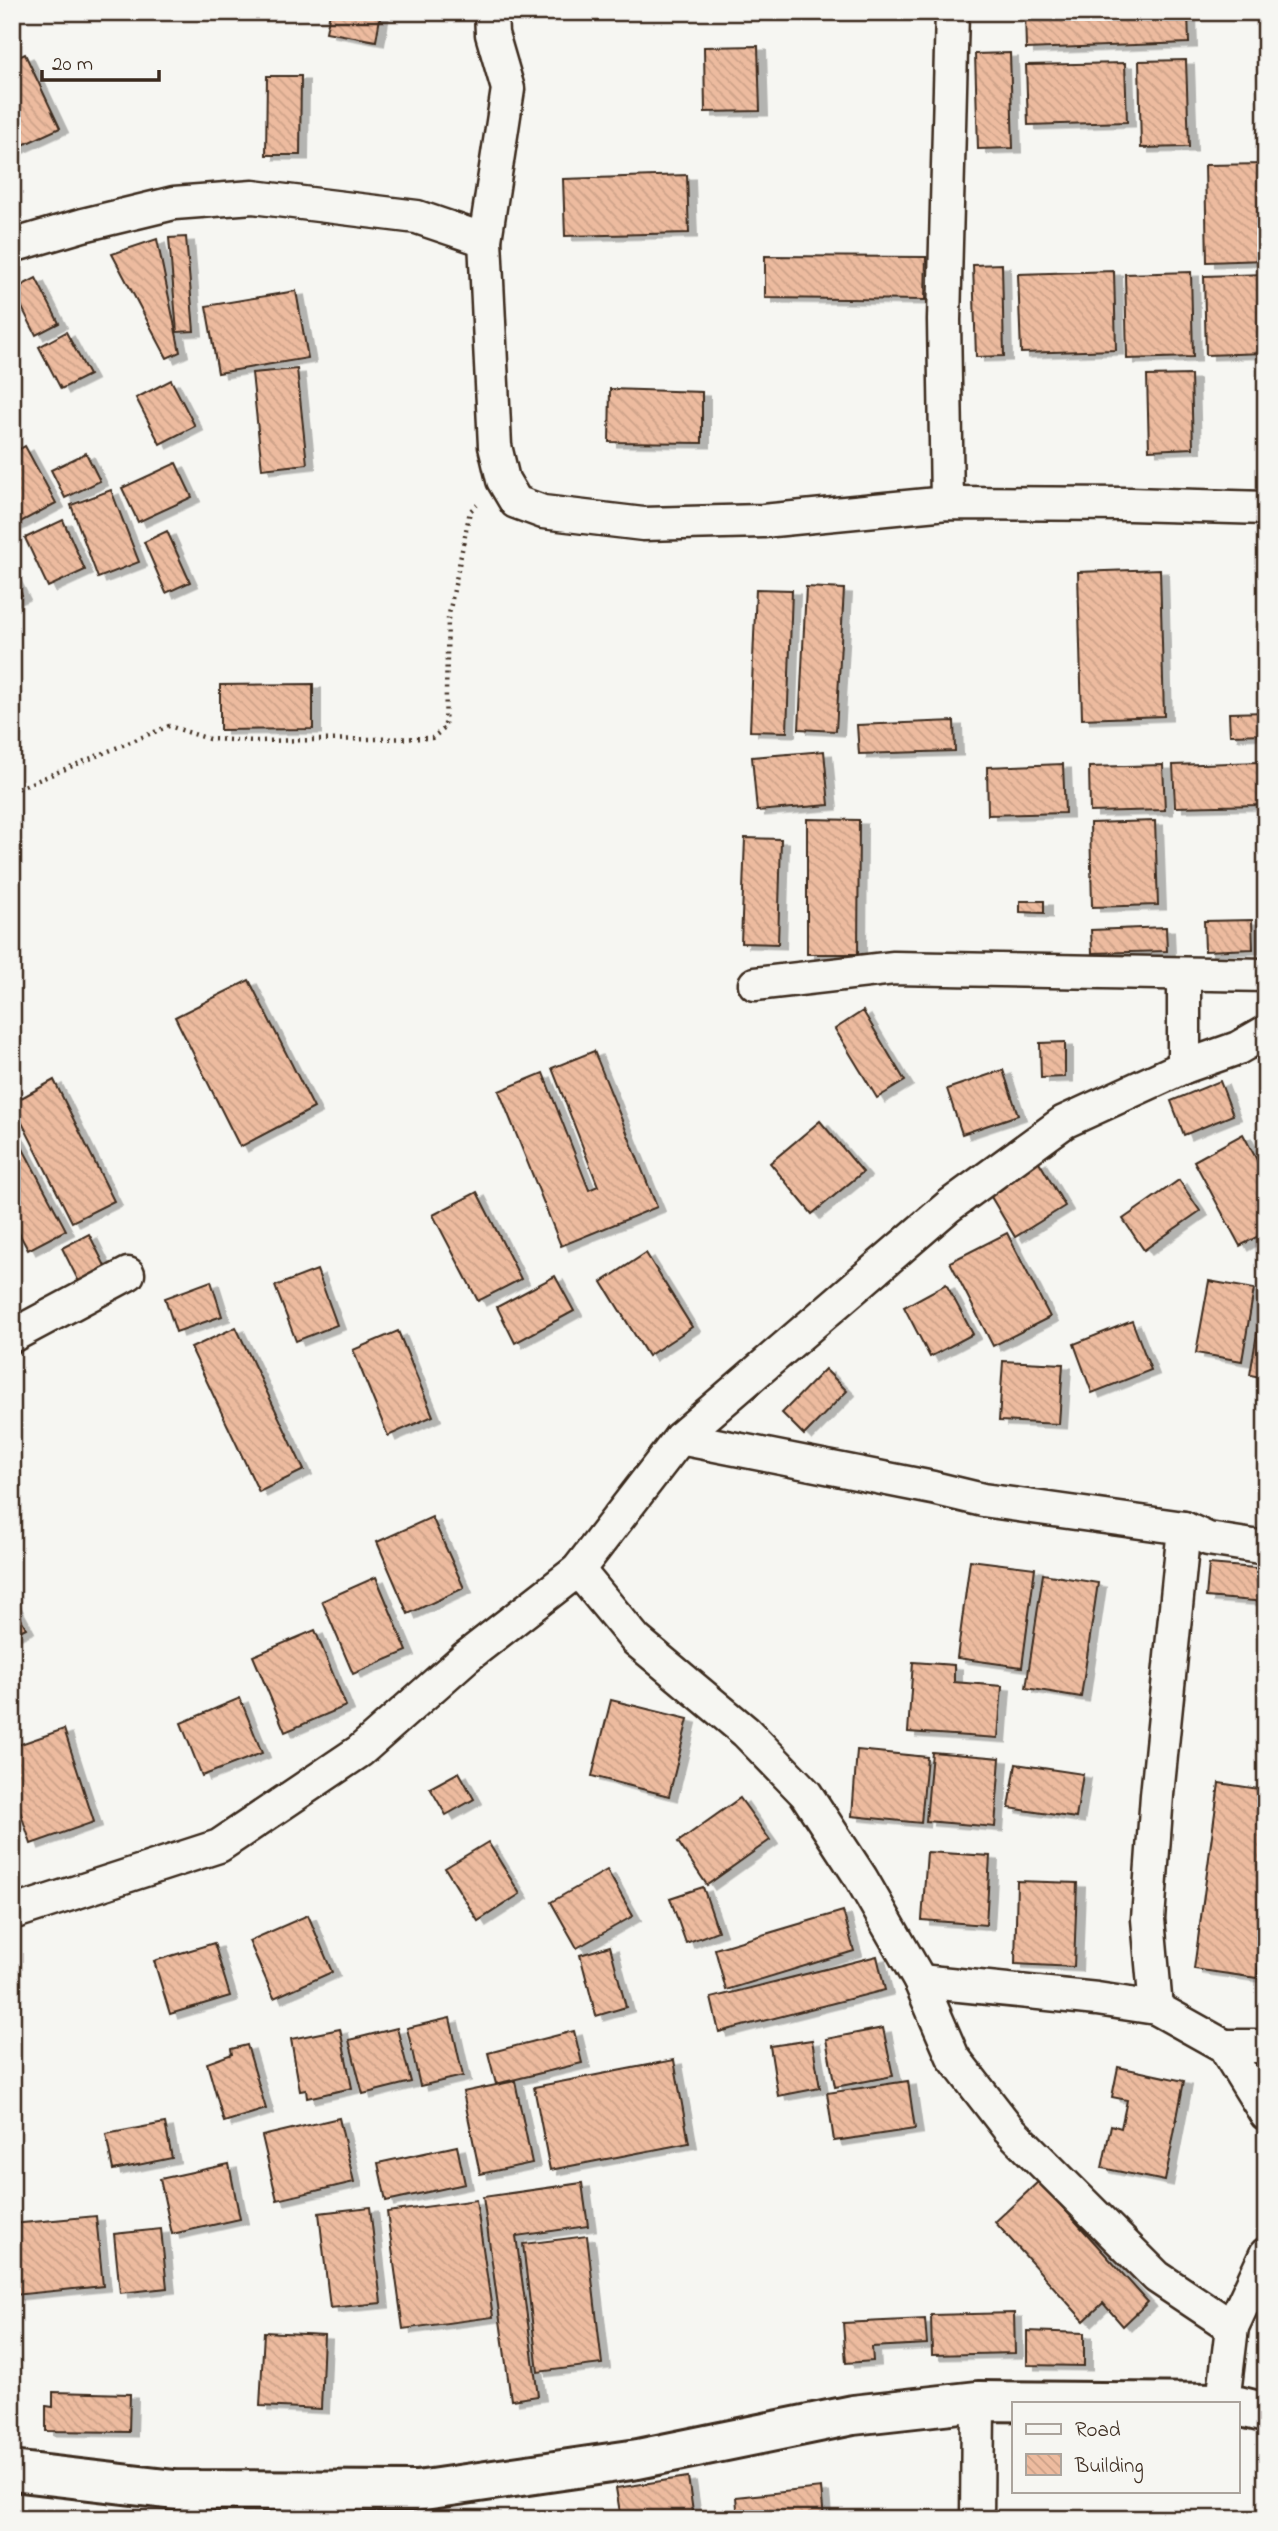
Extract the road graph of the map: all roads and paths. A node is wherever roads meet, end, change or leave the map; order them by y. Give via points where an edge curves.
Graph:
1 (491, 12) edge
2 (952, 12) edge
3 (485, 240) junction
4 (12, 246) edge
5 (503, 480) junction
6 (947, 503) junction
7 (1266, 508) edge
8 (12, 791) edge
9 (1184, 975) junction
10 (1266, 975) edge
11 (755, 984) dead end
12 (1266, 1032) edge
13 (1184, 1067) junction
14 (128, 1273) dead end
15 (12, 1336) edge
16 (680, 1438) junction
17 (1184, 1528) junction
18 (1266, 1548) edge
19 (578, 1570) junction
20 (12, 1913) edge
21 (920, 1981) junction
22 (1156, 2008) junction
23 (1224, 2046) junction
24 (1266, 2046) edge
25 (1266, 2114) edge
26 (1266, 2254) edge
27 (1232, 2327) junction
28 (978, 2401) junction
29 (1062, 2402) edge
30 (1229, 2402) edge
31 (1240, 2407) edge
32 (1266, 2413) edge
33 (12, 2472) edge
34 (977, 2519) edge

1 - 3 street via 492,34 508,89
2 - 6 street via 944,320
3 - 4 street via 417,218 253,197 174,203
3 - 5 street via 495,446
5 - 6 street via 516,502 543,512 643,524 763,521
5 - 8 path via 470,511 447,619 444,728 432,738 209,739 169,726
6 - 7 street
9 - 10 street
9 - 11 street via 894,968
9 - 13 street
12 - 13 street via 1238,1048
13 - 16 street via 1064,1122 949,1206
14 - 15 street
16 - 17 street via 983,1500
16 - 19 street
17 - 18 street via 1208,1539
17 - 22 street via 1148,1919
19 - 20 street via 465,1658 360,1751 219,1846
19 - 21 street via 636,1640 746,1732 806,1794
21 - 22 street
21 - 27 street via 953,2057 1007,2128 1157,2277
22 - 23 street
23 - 24 street
23 - 25 street
26 - 27 street
27 - 30 street
28 - 29 street
28 - 33 street via 853,2415 638,2459 417,2491 175,2490
28 - 34 street
31 - 32 street

